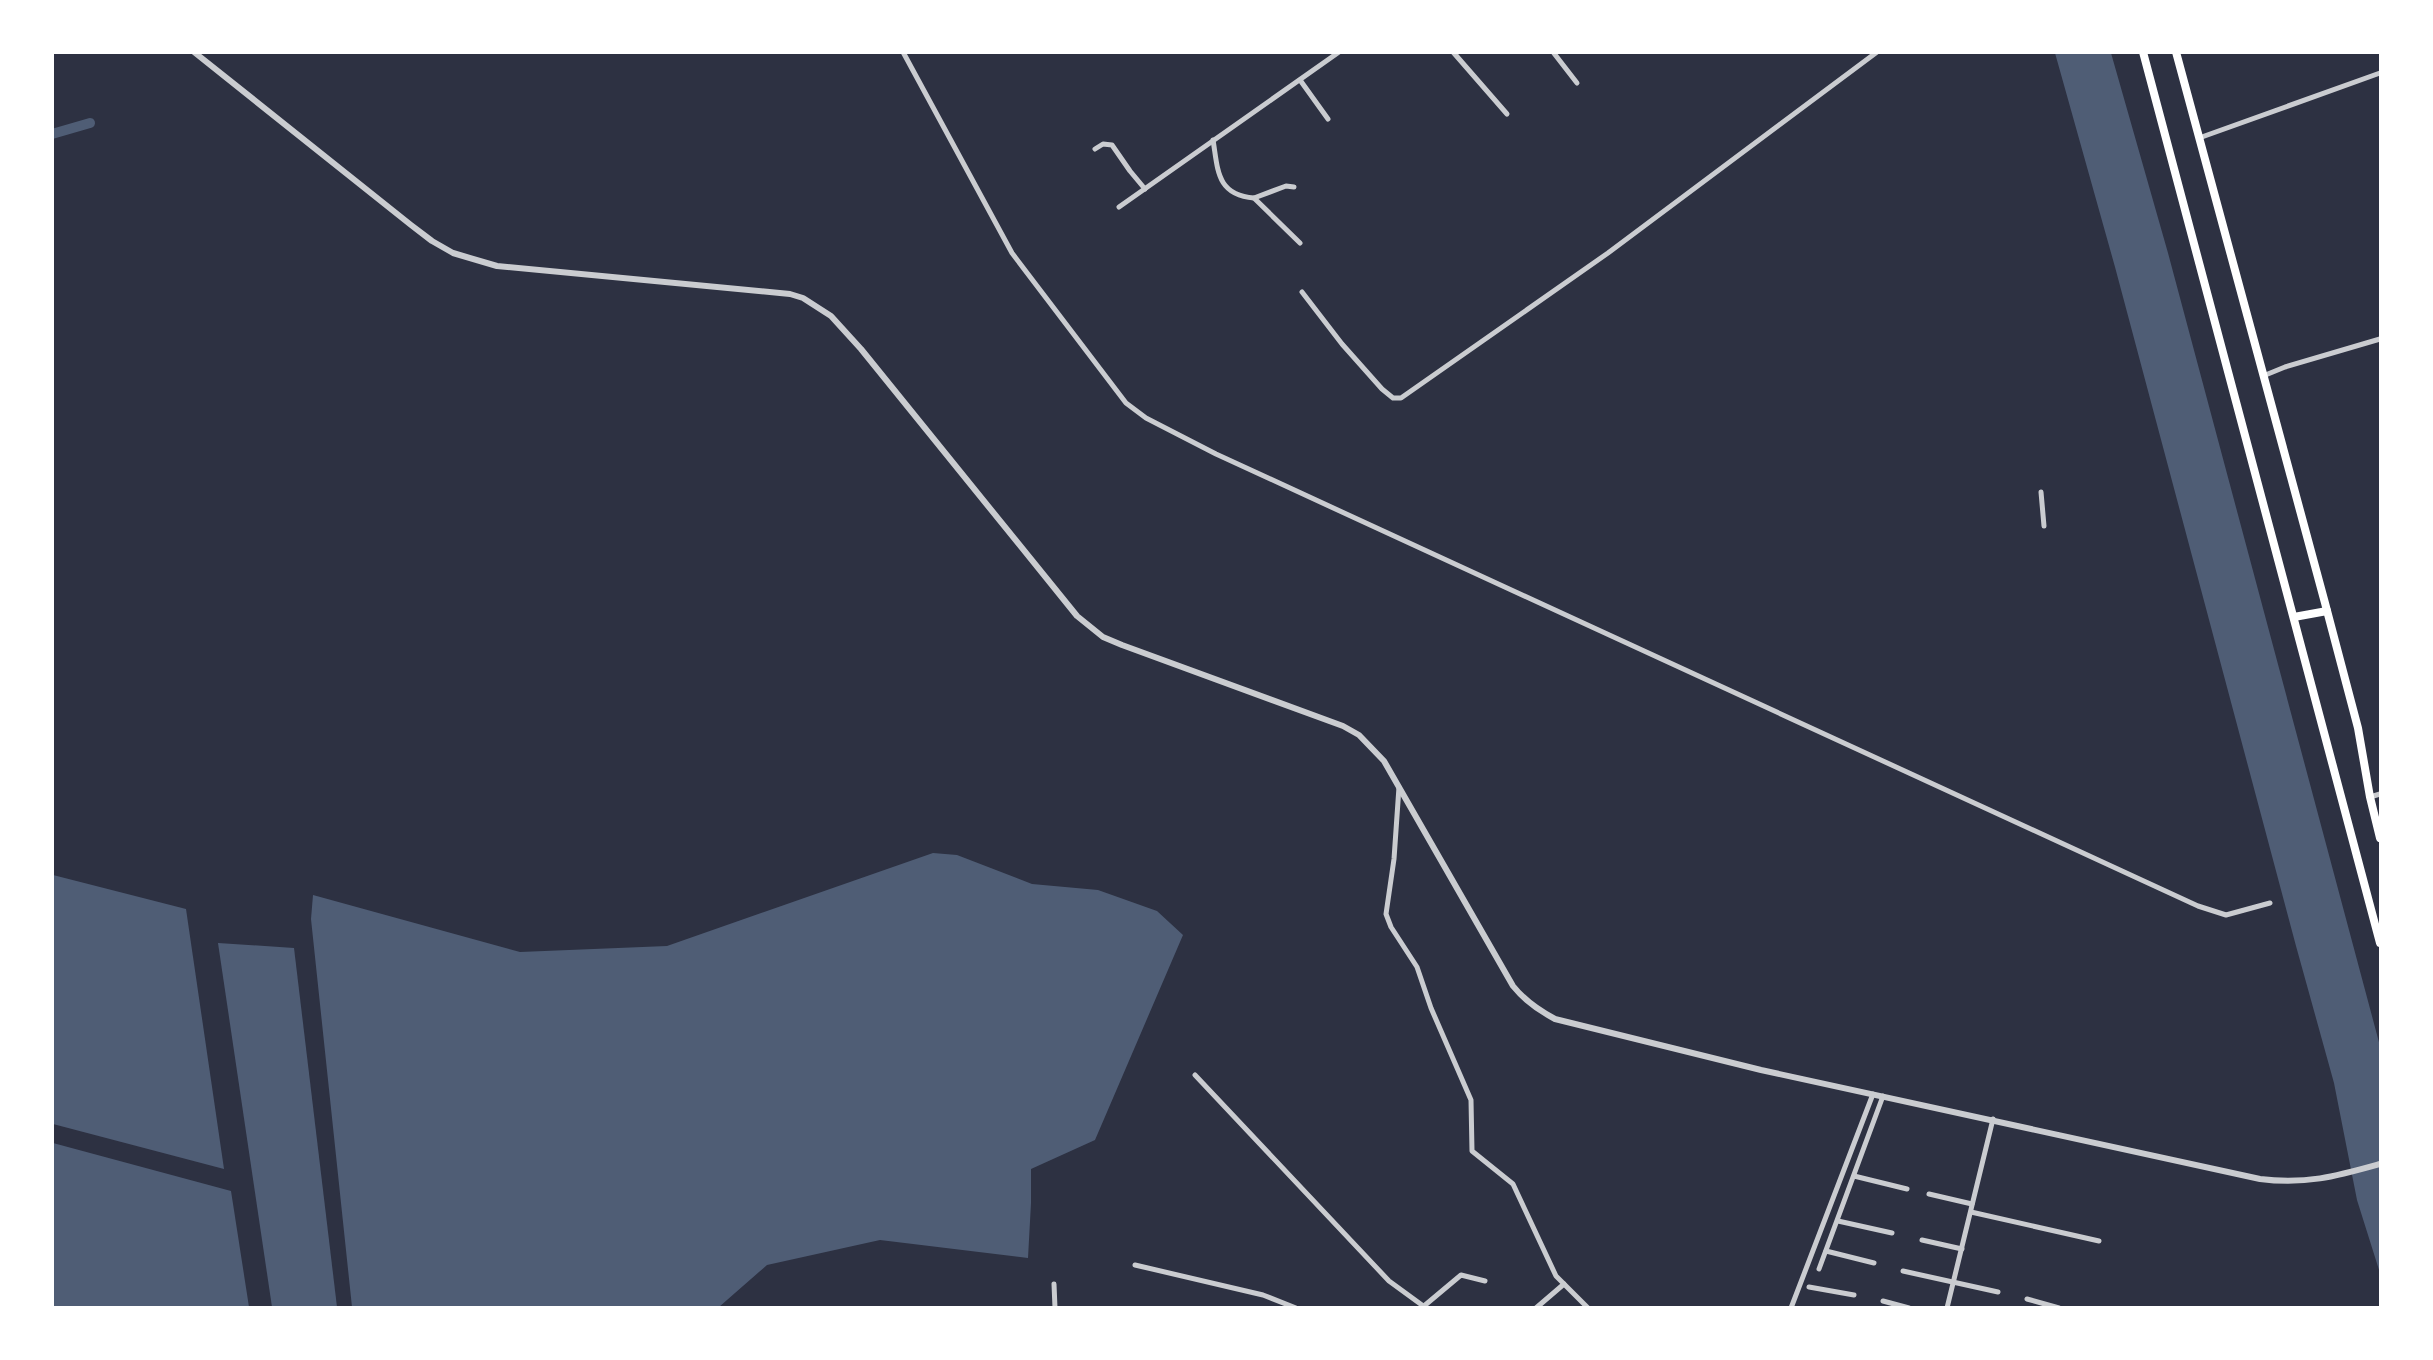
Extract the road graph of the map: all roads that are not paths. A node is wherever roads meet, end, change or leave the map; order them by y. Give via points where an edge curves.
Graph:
1 (194, 52) edge
2 (903, 52) edge
3 (1339, 52) edge
4 (1453, 52) edge
5 (1553, 52) edge
6 (1877, 52) edge
7 (2143, 52) edge
8 (2176, 52) edge
9 (2380, 73) edge
10 (1300, 80) junction
11 (1577, 83) dead end
12 (1508, 114) dead end
13 (1328, 119) dead end
14 (2199, 138) junction
15 (1213, 140) junction
16 (1095, 149) dead end
17 (1294, 187) dead end
18 (1145, 189) junction
19 (1254, 198) junction
20 (1119, 207) dead end
21 (1300, 243) dead end
22 (1302, 292) dead end
23 (2380, 339) edge
24 (2262, 376) junction
25 (2041, 492) dead end
26 (2044, 526) dead end
27 (2327, 611) junction
28 (2294, 617) junction
29 (1399, 786) junction
30 (2380, 794) edge
31 (2370, 797) junction
32 (2380, 837) edge
33 (2270, 903) dead end
34 (2380, 943) edge
35 (1195, 1075) dead end
36 (1873, 1094) junction
37 (1883, 1096) junction
38 (1993, 1119) junction
39 (2380, 1164) edge
40 (1854, 1176) junction
41 (1907, 1189) dead end
42 (1929, 1194) dead end
43 (1972, 1204) junction
44 (1971, 1212) junction
45 (1838, 1221) junction
46 (1892, 1233) dead end
47 (1922, 1240) dead end
48 (2099, 1240) dead end
49 (1962, 1248) junction
50 (1826, 1251) junction
51 (1874, 1263) dead end
52 (1135, 1265) dead end
53 (1819, 1269) dead end
54 (1903, 1271) dead end
55 (1485, 1281) dead end
56 (1953, 1283) junction
57 (1054, 1284) dead end
58 (1564, 1284) junction
59 (1809, 1287) dead end
60 (1998, 1292) dead end
61 (1854, 1295) dead end
62 (2027, 1299) dead end
63 (1883, 1301) dead end
64 (1053, 1307) edge
65 (1425, 1307) edge
66 (1296, 1308) edge
67 (1536, 1308) edge
68 (1588, 1308) edge
69 (1791, 1308) edge
70 (1910, 1308) edge
71 (1947, 1308) edge
72 (2059, 1308) edge

1 - 29 street via 411,225 453,253 502,266 772,291 800,297 817,306 861,349 1077,616 1122,645 1343,726 1372,746
2 - 33 street via 1012,253 1126,403 1146,418 1216,454 2198,906 2226,915
3 - 10 street
4 - 12 street
5 - 11 street
6 - 22 street via 1608,253 1401,398 1386,394 1376,384
7 - 28 highway
8 - 14 highway
9 - 14 street
10 - 13 street
10 - 15 street
14 - 24 highway
15 - 18 street
15 - 19 street via 1216,169 1223,181 1239,196
16 - 18 street via 1103,144 1112,145
17 - 19 street via 1286,186
18 - 20 street
19 - 21 street
23 - 24 street
24 - 27 highway
25 - 26 street
27 - 28 highway
27 - 31 highway via 2358,728
28 - 34 highway
29 - 36 street via 1503,970 1523,999 1536,1009 1555,1019
29 - 58 street via 1387,920 1417,967 1471,1100 1472,1151 1517,1191 1553,1270
30 - 31 street
31 - 32 highway
35 - 65 street via 1389,1281
36 - 37 street
36 - 69 street
37 - 38 street
37 - 40 street
38 - 39 street via 2288,1183
38 - 43 street
40 - 41 street
40 - 45 street
42 - 43 street
43 - 44 street
44 - 48 street
44 - 49 street
45 - 46 street
45 - 50 street
47 - 49 street
49 - 56 street
50 - 51 street
50 - 53 street
52 - 66 street via 1263,1295
54 - 56 street
55 - 65 street via 1461,1275
56 - 60 street
56 - 71 street
57 - 64 street
58 - 67 street
58 - 68 street
59 - 61 street
62 - 72 street
63 - 70 street

